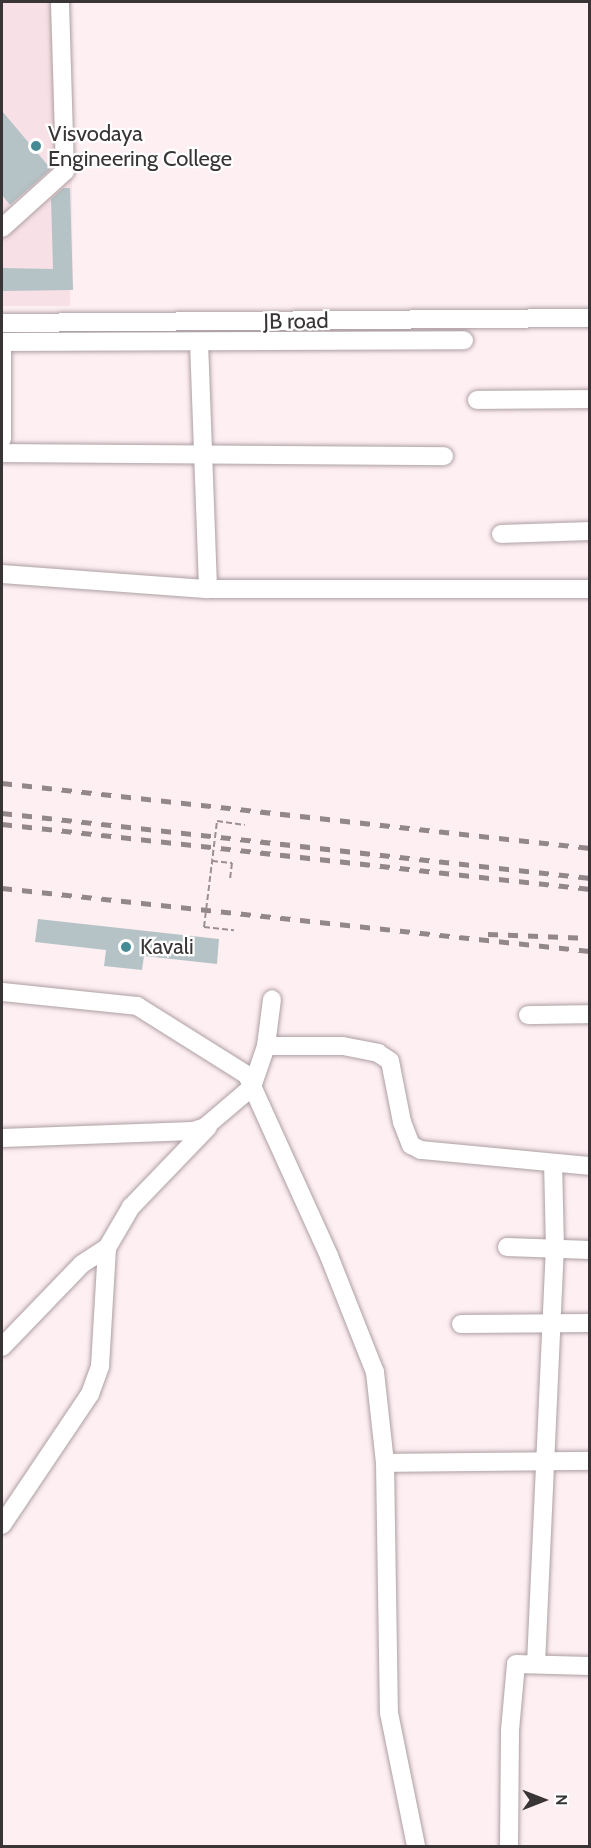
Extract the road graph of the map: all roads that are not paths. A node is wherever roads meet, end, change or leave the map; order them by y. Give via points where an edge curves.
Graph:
1 (60, 2) edge
2 (2, 228) edge
3 (590, 318) edge
4 (2, 323) edge
5 (464, 340) dead end
6 (199, 342) junction
7 (590, 399) edge
8 (477, 400) dead end
9 (2, 401) edge
10 (2, 439) edge
11 (2, 453) edge
12 (203, 456) junction
13 (444, 456) dead end
14 (590, 531) edge
15 (501, 534) dead end
16 (2, 574) edge
17 (208, 589) junction
18 (590, 589) edge
19 (2, 992) edge
20 (272, 999) dead end
21 (590, 1014) edge
22 (528, 1015) dead end
23 (266, 1046) junction
24 (252, 1087) junction
25 (219, 1116) junction
26 (2, 1138) edge
27 (553, 1164) junction
28 (590, 1166) edge
29 (507, 1247) dead end
30 (107, 1248) junction
31 (555, 1249) junction
32 (590, 1250) edge
33 (550, 1323) junction
34 (590, 1323) edge
35 (461, 1324) dead end
36 (2, 1347) edge
37 (546, 1459) junction
38 (590, 1461) edge
39 (385, 1463) junction
40 (2, 1525) edge
41 (536, 1664) junction
42 (590, 1666) edge
43 (416, 1846) edge
44 (509, 1846) edge

1 - 2 street via 64,171
3 - 4 street, JB road
5 - 6 street
6 - 9 street via 2,342
6 - 12 street
7 - 8 street
9 - 10 street
11 - 12 street
12 - 13 street
12 - 17 street
14 - 15 street
16 - 17 street
17 - 18 street
19 - 24 street via 137,1006 247,1075
20 - 23 street
21 - 22 street
23 - 24 street
23 - 27 street via 343,1046 378,1053 390,1061 411,1146
24 - 25 street
24 - 39 street via 329,1256 375,1372
25 - 26 street via 193,1131
25 - 30 street via 131,1207
27 - 28 street
27 - 31 street
29 - 31 street
30 - 36 street via 82,1264
30 - 40 street via 100,1365 90,1394
31 - 32 street
31 - 33 street
33 - 34 street
33 - 35 street
33 - 37 street
37 - 38 street
37 - 39 street
37 - 41 street via 536,1599
39 - 43 street via 389,1713
41 - 42 street
41 - 44 street via 516,1664 510,1730

